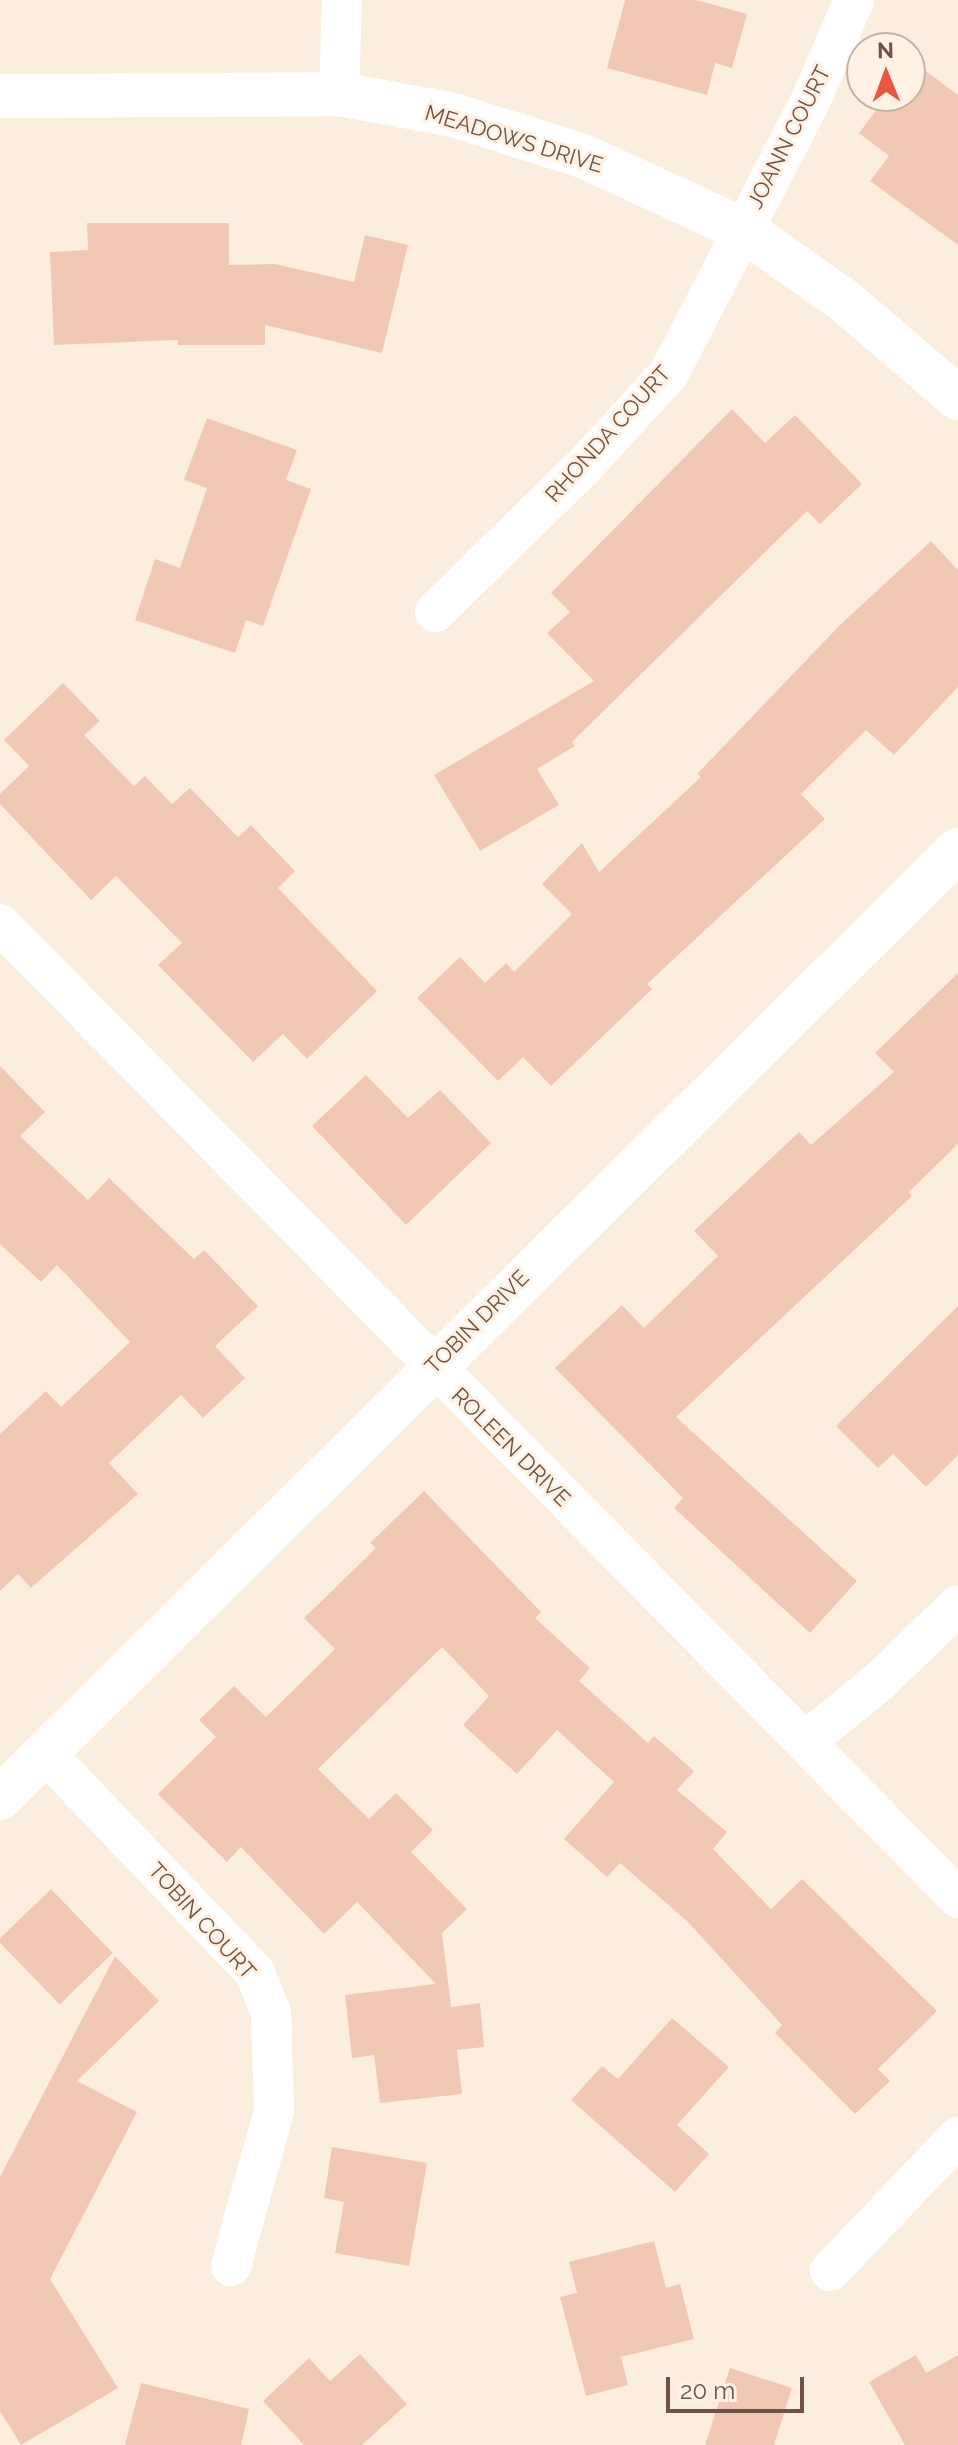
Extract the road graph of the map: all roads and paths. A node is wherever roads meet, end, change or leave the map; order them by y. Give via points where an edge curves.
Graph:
1 (342, 0) edge
2 (854, 0) edge
3 (339, 94) junction
4 (0, 96) edge
5 (744, 230) junction
6 (958, 398) edge
7 (435, 612) dead end
8 (958, 850) edge
9 (0, 924) edge
10 (431, 1367) junction
11 (958, 1605) edge
12 (805, 1742) junction
13 (45, 1753) junction
14 (0, 1798) edge
15 (958, 1898) edge
16 (958, 2137) edge
17 (231, 2266) dead end
18 (830, 2271) dead end

1 - 3 street
2 - 5 street, JOANN COURT via 811,100
3 - 4 street, MEADOWS DRIVE
3 - 5 street, MEADOWS DRIVE via 453,115 583,156
5 - 6 street, MEADOWS DRIVE via 846,302
5 - 7 street, RHONDA COURT via 669,373 586,464
8 - 10 street, TOBIN DRIVE
9 - 10 street, ROLEEN DRIVE
10 - 12 street, ROLEEN DRIVE
10 - 13 street, TOBIN DRIVE
11 - 12 street via 881,1680
12 - 15 street, ROLEEN DRIVE
13 - 14 street, TOBIN DRIVE
13 - 17 street, TOBIN COURT via 255,1973 271,2013 274,2111
16 - 18 street

